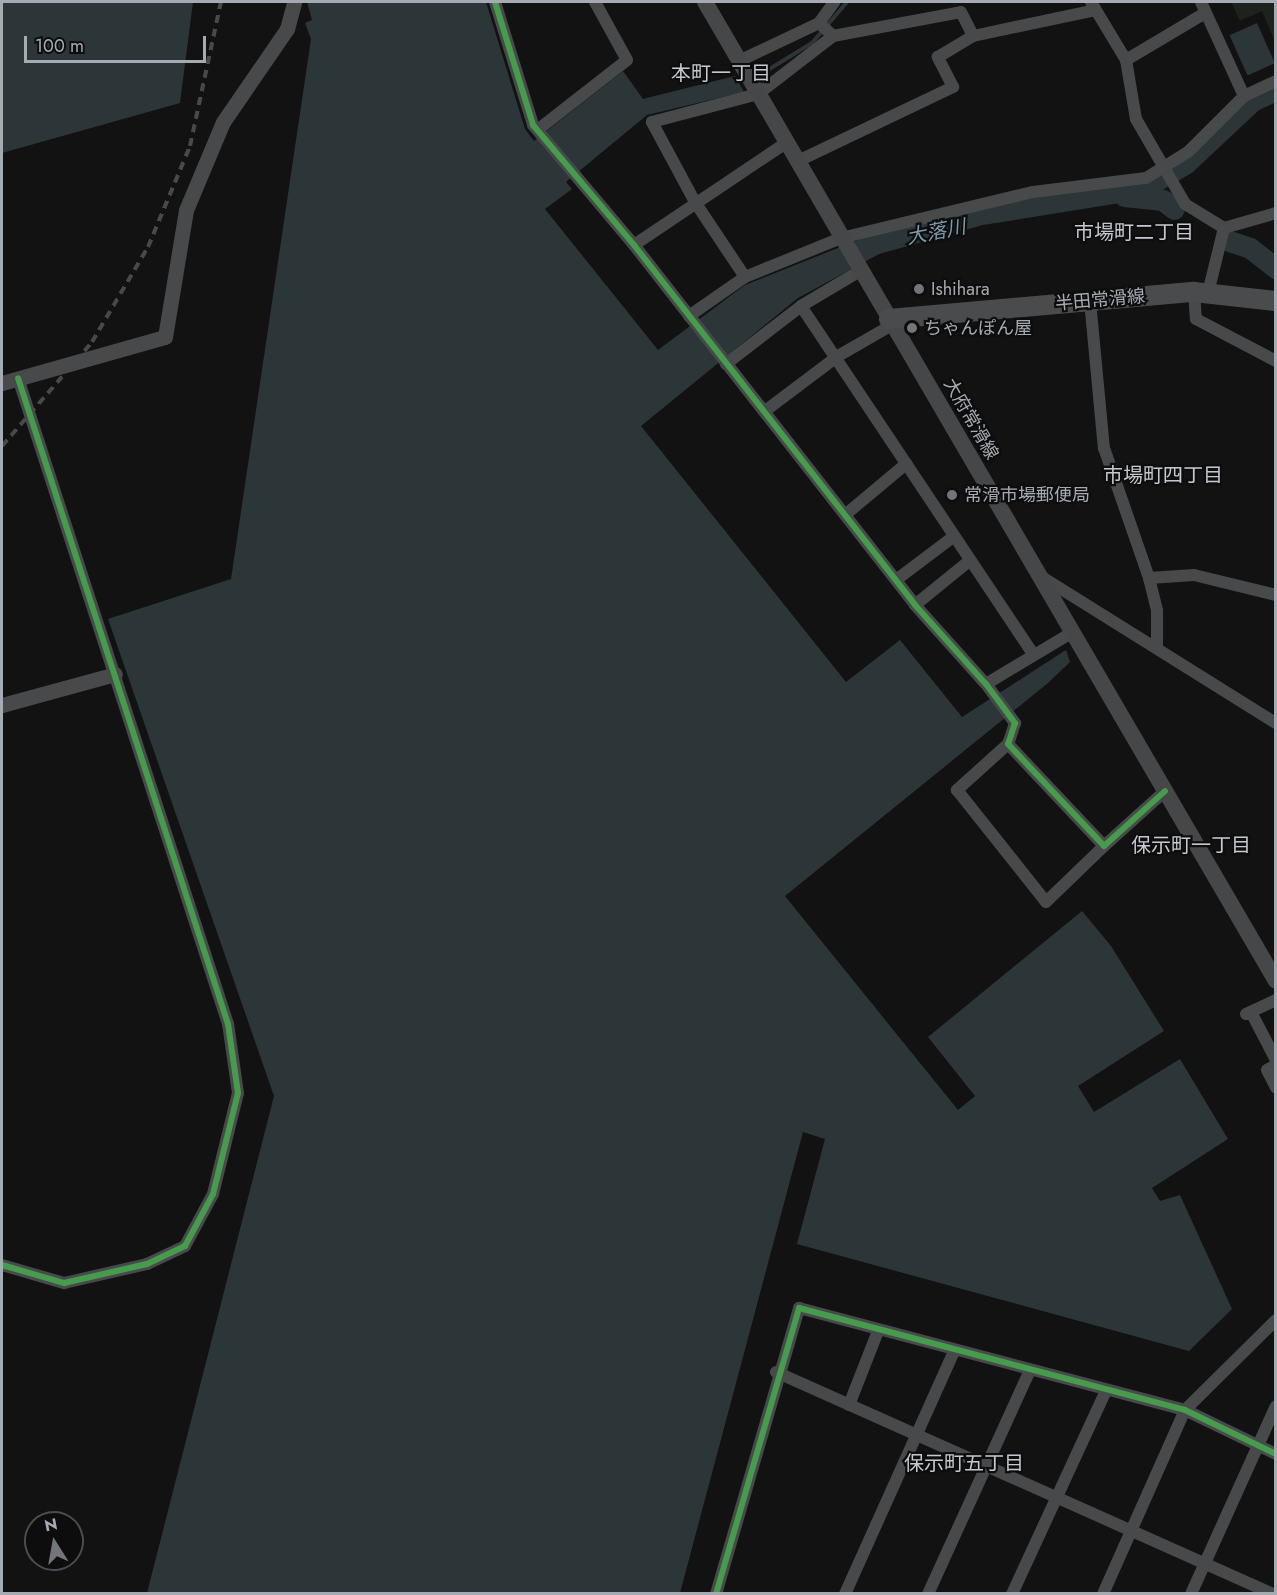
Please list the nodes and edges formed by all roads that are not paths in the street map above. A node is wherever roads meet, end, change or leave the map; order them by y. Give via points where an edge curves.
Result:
1 (294, 2) edge
2 (495, 2) edge
3 (595, 2) edge
4 (705, 2) edge
5 (834, 2) edge
6 (1093, 6) edge
7 (1203, 7) edge
8 (820, 24) junction
9 (832, 35) junction
10 (973, 36) junction
11 (1126, 60) junction
12 (749, 79) junction
13 (1275, 81) edge
14 (1244, 96) junction
15 (540, 128) junction
16 (786, 142) junction
17 (798, 161) junction
18 (1166, 175) junction
19 (695, 202) junction
20 (1275, 213) edge
21 (1224, 228) junction
22 (843, 241) junction
23 (634, 245) junction
24 (858, 268) junction
25 (745, 277) junction
26 (1201, 292) junction
27 (1090, 301) junction
28 (1275, 301) edge
29 (801, 306) junction
30 (689, 316) junction
31 (891, 322) junction
32 (838, 356) junction
33 (1275, 361) edge
34 (726, 364) junction
35 (18, 378) junction
36 (2, 383) edge
37 (765, 411) junction
38 (906, 464) junction
39 (845, 515) junction
40 (952, 537) junction
41 (968, 562) junction
42 (1039, 575) junction
43 (1149, 578) junction
44 (896, 580) junction
45 (1275, 595) edge
46 (915, 605) junction
47 (1073, 632) junction
48 (1157, 647) junction
49 (1032, 653) junction
50 (115, 674) junction
51 (986, 684) junction
52 (2, 705) edge
53 (1275, 723) edge
54 (1008, 744) junction
55 (1165, 791) junction
56 (1104, 846) junction
57 (1275, 981) edge
58 (1275, 1000) edge
59 (1275, 1060) edge
60 (1275, 1065) edge
61 (1275, 1088) edge
62 (2, 1265) edge
63 (1275, 1320) edge
64 (878, 1331) junction
65 (954, 1352) junction
66 (776, 1372) junction
67 (1029, 1372) junction
68 (1106, 1391) junction
69 (849, 1405) junction
70 (1275, 1406) edge
71 (1185, 1410) junction
72 (917, 1435) junction
73 (1259, 1446) junction
74 (1275, 1454) edge
75 (987, 1466) junction
76 (1056, 1497) junction
77 (1133, 1531) junction
78 (1205, 1563) junction
79 (716, 1593) edge
80 (845, 1593) edge
81 (928, 1593) edge
82 (1012, 1593) edge
83 (1104, 1593) edge
84 (1191, 1593) edge
85 (1274, 1593) edge

1 - 35 street via 287,29 212,144 186,210 165,337
2 - 15 street via 533,126
3 - 15 street via 627,60
4 - 12 main road, 大府常滑線
5 - 8 street
6 - 10 street
6 - 11 street
7 - 11 street
7 - 14 street
8 - 9 street
8 - 12 street
9 - 10 street via 961,12
9 - 12 street
10 - 17 street via 938,57 953,87
11 - 18 street via 1136,119
12 - 16 main road, 大府常滑線
12 - 19 street via 652,122
13 - 14 street
14 - 18 street
15 - 23 street
16 - 17 main road, 大府常滑線
16 - 19 street
17 - 22 main road, 大府常滑線
18 - 21 street via 1185,204
18 - 22 street via 1123,184 1033,192
19 - 23 street
19 - 25 street
20 - 21 street
21 - 26 street
22 - 24 main road, 大府常滑線
22 - 25 street
23 - 30 street
24 - 29 street
24 - 31 main road, 大府常滑線
25 - 30 street
26 - 27 main road, 半田常滑線
26 - 28 main road, 半田常滑線
26 - 33 street via 1196,320
27 - 31 main road, 半田常滑線
27 - 43 street via 1104,448
29 - 32 street
29 - 34 street
30 - 34 street
31 - 32 street
31 - 42 main road, 大府常滑線
32 - 37 street
32 - 38 street
34 - 37 street
35 - 36 street
35 - 50 street
37 - 39 street
38 - 39 street
38 - 40 street
39 - 44 street
40 - 41 street
40 - 44 street
41 - 46 street
41 - 49 street
42 - 47 main road, 大府常滑線
42 - 48 street
43 - 45 street via 1194,575
43 - 48 street via 1157,611
44 - 46 street
46 - 51 street
47 - 49 street
47 - 55 main road, 大府常滑線
48 - 53 street
49 - 51 street
50 - 52 street
50 - 62 street via 228,1024 238,1093 229,1145 204,1219 185,1246 147,1264 64,1283
51 - 54 street via 1015,723
54 - 56 street
54 - 56 street via 957,790 1046,902
55 - 56 street
55 - 57 main road, 大府常滑線
58 - 59 street via 1248,1013
60 - 61 street via 1267,1070
63 - 71 street
64 - 65 street
64 - 66 street via 799,1308
64 - 69 street
65 - 67 street
65 - 72 street
66 - 69 street
66 - 79 street
67 - 68 street
67 - 75 street
68 - 71 street
68 - 76 street
69 - 72 street
70 - 73 street
71 - 73 street
71 - 77 street
72 - 75 street
72 - 80 street
73 - 74 street
73 - 78 street
75 - 76 street
75 - 81 street
76 - 77 street
76 - 82 street
77 - 78 street
77 - 83 street
78 - 84 street
78 - 85 street

